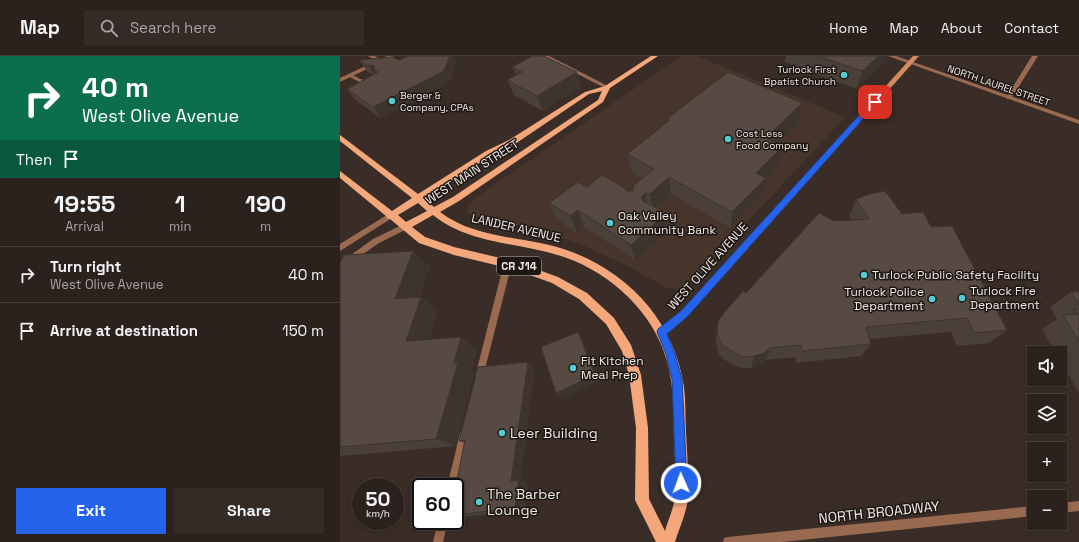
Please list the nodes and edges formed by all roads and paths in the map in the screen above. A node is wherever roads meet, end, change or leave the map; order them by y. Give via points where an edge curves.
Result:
1 (371, 56) edge
2 (391, 56) edge
3 (545, 56) edge
4 (655, 56) edge
5 (891, 56) edge
6 (916, 56) edge
7 (1035, 56) edge
8 (380, 61) junction
9 (910, 63) junction
10 (350, 75) junction
11 (379, 79) edge
12 (340, 80) edge
13 (607, 87) junction
14 (1009, 98) junction
15 (1079, 122) edge
16 (340, 137) edge
17 (340, 174) edge
18 (418, 199) junction
19 (435, 212) junction
20 (648, 214) edge
21 (390, 216) junction
22 (673, 216) dead end
23 (404, 227) junction
24 (340, 248) edge
25 (508, 263) junction
26 (340, 267) edge
27 (662, 332) junction
28 (477, 387) edge
29 (467, 425) edge
30 (454, 478) edge
31 (1079, 506) edge
32 (1067, 507) edge
33 (1027, 512) edge
34 (441, 530) edge
35 (438, 542) edge
36 (663, 542) edge
37 (668, 542) edge
38 (728, 542) edge

1 - 8 street
2 - 8 street
3 - 13 street
4 - 13 main road, WEST MAIN STREET
5 - 9 street, NORTH LAUREL STREET
6 - 9 street, WEST OLIVE AVENUE
7 - 14 street
8 - 10 street
9 - 14 street, NORTH LAUREL STREET
9 - 27 street, WEST OLIVE AVENUE via 684,314
10 - 11 street via 365,83
10 - 12 street
13 - 18 main road, WEST MAIN STREET via 587,93
13 - 19 main road, WEST MAIN STREET via 601,101
14 - 15 street, NORTH LAUREL STREET
16 - 18 main road, LANDER AVENUE / CR J14
17 - 21 main road, CR J14
18 - 19 main road, LANDER AVENUE / CR J14
18 - 21 main road, WEST MAIN STREET
19 - 23 main road, WEST MAIN STREET
19 - 27 main road, LANDER AVENUE / CR J14 via 461,229 554,249 594,266 629,290 649,312
20 - 22 street
21 - 23 main road, CR J14
21 - 24 street, WEST MAIN STREET
23 - 25 main road, CR J14 via 422,240 444,249
23 - 26 street, WEST MAIN STREET via 376,241
25 - 28 street
25 - 36 main road, CR J14 via 555,280 583,296 610,321 627,349 635,375 640,407 642,500
27 - 37 main road, CR J14 via 677,379 682,497
29 - 30 street
31 - 32 street
33 - 38 street, NORTH BROADWAY
34 - 35 street

